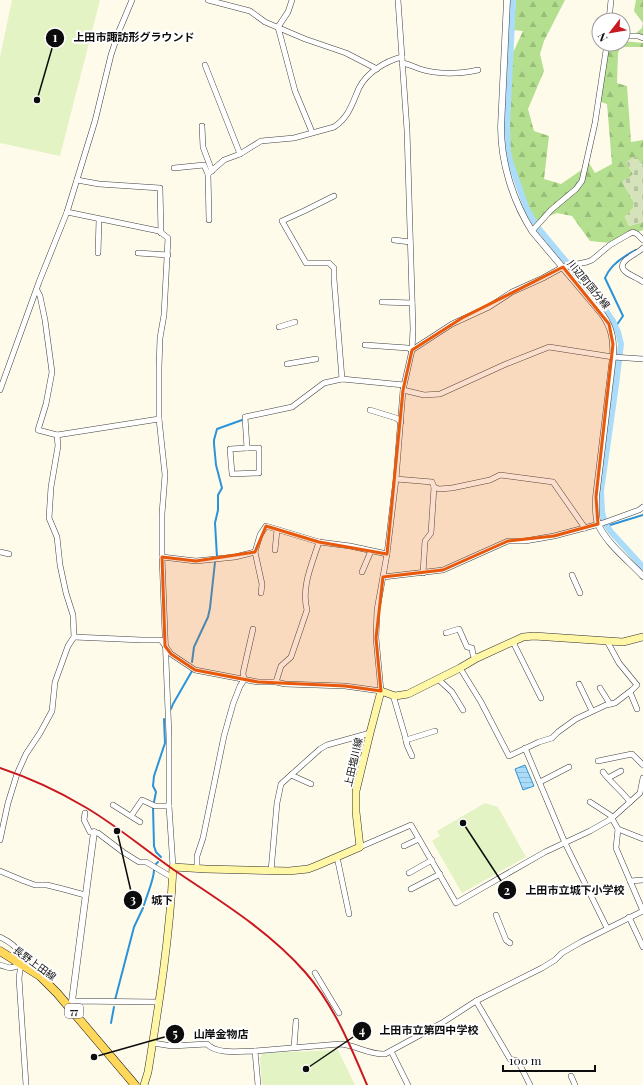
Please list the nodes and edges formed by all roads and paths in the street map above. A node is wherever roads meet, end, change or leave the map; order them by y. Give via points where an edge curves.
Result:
1 (132, 0) edge
2 (208, 0) edge
3 (292, 0) edge
4 (398, 0) edge
5 (506, 0) edge
6 (611, 0) edge
7 (610, 12) edge
8 (278, 27) junction
9 (631, 36) edge
10 (643, 38) edge
11 (606, 52) edge
12 (402, 60) junction
13 (205, 65) dead end
14 (377, 69) junction
15 (478, 70) dead end
16 (202, 126) dead end
17 (312, 132) junction
18 (240, 154) junction
19 (174, 168) dead end
20 (210, 173) junction
21 (77, 180) junction
22 (334, 196) dead end
23 (67, 212) junction
24 (100, 220) junction
25 (209, 220) dead end
26 (532, 231) junction
27 (162, 233) junction
28 (394, 240) dead end
29 (643, 240) edge
30 (410, 242) junction
31 (643, 248) edge
32 (98, 253) dead end
33 (138, 253) dead end
34 (168, 255) junction
35 (568, 266) junction
36 (643, 282) edge
37 (37, 290) junction
38 (382, 302) dead end
39 (412, 303) junction
40 (295, 322) dead end
41 (279, 327) dead end
42 (365, 345) dead end
43 (412, 350) junction
44 (613, 357) junction
45 (643, 358) edge
46 (316, 359) dead end
47 (287, 364) dead end
48 (342, 379) junction
49 (404, 388) junction
50 (0, 390) edge
51 (370, 410) dead end
52 (159, 419) junction
53 (401, 422) junction
54 (57, 435) junction
55 (246, 448) junction
56 (396, 479) junction
57 (434, 488) junction
58 (643, 507) edge
59 (603, 523) junction
60 (585, 528) junction
61 (277, 530) junction
62 (319, 542) junction
63 (275, 550) dead end
64 (371, 551) junction
65 (0, 552) edge
66 (255, 552) junction
67 (9, 554) dead end
68 (386, 554) junction
69 (162, 557) junction
70 (362, 572) dead end
71 (423, 572) junction
72 (572, 575) dead end
73 (643, 576) edge
74 (383, 577) junction
75 (261, 592) dead end
76 (580, 593) dead end
77 (253, 629) dead end
78 (446, 633) dead end
79 (74, 637) junction
80 (643, 637) edge
81 (607, 641) junction
82 (513, 642) junction
83 (165, 646) junction
84 (477, 658) junction
85 (460, 668) junction
86 (438, 679) junction
87 (244, 680) junction
88 (276, 682) junction
89 (579, 684) dead end
90 (600, 688) dead end
91 (381, 692) junction
92 (630, 692) junction
93 (393, 695) junction
94 (541, 698) dead end
95 (610, 704) junction
96 (637, 709) dead end
97 (463, 710) dead end
98 (592, 711) junction
99 (435, 731) dead end
100 (370, 733) junction
101 (406, 740) junction
102 (525, 748) junction
103 (412, 756) dead end
104 (598, 761) dead end
105 (643, 765) edge
106 (569, 767) dead end
107 (621, 771) dead end
108 (603, 772) dead end
109 (291, 775) junction
110 (608, 778) junction
111 (643, 778) edge
112 (540, 782) junction
113 (311, 784) dead end
114 (590, 802) dead end
115 (630, 802) junction
116 (113, 805) dead end
117 (169, 806) junction
118 (85, 813) dead end
119 (131, 816) junction
120 (611, 819) junction
121 (140, 822) dead end
122 (618, 829) junction
123 (94, 832) junction
124 (643, 838) edge
125 (419, 839) junction
126 (0, 840) edge
127 (565, 843) junction
128 (404, 846) dead end
129 (360, 847) junction
130 (337, 857) junction
131 (432, 860) junction
132 (174, 867) junction
133 (197, 869) junction
134 (0, 871) edge
135 (271, 871) junction
136 (409, 873) dead end
137 (440, 874) junction
138 (172, 878) junction
139 (643, 880) edge
140 (630, 881) junction
141 (411, 889) dead end
142 (85, 895) junction
143 (643, 911) edge
144 (349, 914) dead end
145 (496, 915) dead end
146 (629, 917) junction
147 (607, 928) junction
148 (0, 937) edge
149 (510, 943) dead end
150 (643, 947) edge
151 (0, 950) edge
152 (0, 964) edge
153 (21, 965) junction
154 (315, 973) dead end
155 (476, 1001) junction
156 (158, 1002) junction
157 (70, 1003) junction
158 (339, 1013) dead end
159 (296, 1021) dead end
160 (153, 1043) junction
161 (294, 1047) junction
162 (256, 1051) junction
163 (391, 1051) junction
164 (571, 1076) dead end
165 (26, 1085) edge
166 (136, 1085) edge
167 (144, 1085) edge
168 (258, 1085) edge
169 (408, 1085) edge
170 (530, 1085) edge
171 (575, 1085) edge

1 - 21 street via 111,55
2 - 8 street via 250,11 265,22
3 - 8 street
4 - 12 street
5 - 26 street, 川辺町国分線 via 501,140 505,165 519,208
6 - 7 street
8 - 14 street via 346,53
8 - 17 street via 295,92
9 - 10 street
11 - 26 street via 596,123 582,181 550,210
12 - 14 street via 389,61
12 - 15 street via 421,69 450,74
12 - 30 street
13 - 18 street
14 - 17 street via 360,87 354,104 340,124
16 - 20 street via 203,147
17 - 18 street via 294,138 261,141
18 - 20 street via 224,160
19 - 20 street via 204,166
20 - 25 street
21 - 23 street
21 - 27 street via 160,188
22 - 48 street via 282,221 306,263 329,262 334,268
23 - 24 street
23 - 37 street
24 - 27 street
24 - 32 street
26 - 35 street, 川辺町国分線
27 - 34 street via 168,238
28 - 30 street
29 - 35 street via 634,232 610,245 592,260
30 - 39 street
31 - 36 street via 624,261 623,270
33 - 34 street
34 - 52 street via 160,338
35 - 43 street via 457,321
35 - 44 street, 川辺町国分線 via 608,324
37 - 50 street
37 - 54 street via 45,320 52,372 38,430
38 - 39 street
39 - 43 street
40 - 41 street
42 - 43 street
43 - 49 street
44 - 45 street
44 - 49 street via 549,347 440,394 424,395
44 - 59 street, 川辺町国分線 via 596,497 596,511
46 - 47 street
48 - 49 street
48 - 55 street via 324,383 292,407 245,417
49 - 53 street
51 - 53 street
52 - 54 street
52 - 69 street via 165,475
53 - 56 street
54 - 79 street via 58,446 49,518 57,537 64,586 73,615
55 - 55 street via 230,449 232,474 259,473 259,448
56 - 57 street via 432,482
56 - 68 street
57 - 60 street via 452,488 500,476 553,482
57 - 71 street via 431,532 425,541
58 - 59 street
59 - 60 street
59 - 73 street, 川辺町国分線 via 609,541
60 - 71 street via 525,541 508,541 449,568
61 - 62 street
61 - 63 street
61 - 66 street via 266,526 260,535
62 - 64 street
62 - 88 street via 305,590 307,610 291,657 281,666
64 - 68 street
64 - 70 street
65 - 67 street
66 - 69 street via 196,561
66 - 75 street via 262,584
68 - 74 street
69 - 83 street
71 - 74 street
72 - 76 street
74 - 91 street via 377,610 376,638
77 - 87 street via 243,673
78 - 84 street via 459,629 467,647 472,648 473,655
79 - 83 street via 161,640
79 - 126 street via 56,678 52,712 17,774
80 - 81 main road via 623,642
81 - 82 main road via 534,636 523,637
81 - 92 street via 619,663 637,686
82 - 84 main road
82 - 94 street
83 - 87 street via 171,654 195,670
83 - 117 street
84 - 85 main road
85 - 86 main road
85 - 102 street via 509,756
86 - 93 main road via 408,694
86 - 97 street via 452,692
87 - 88 street
87 - 133 street via 233,704 224,736 197,856
88 - 91 street via 345,686
89 - 98 street
90 - 95 street
91 - 93 main road
91 - 100 main road, 上田塩川線
92 - 95 street
92 - 96 street
93 - 101 street
95 - 98 street
98 - 102 street via 566,725 552,738
99 - 101 street
100 - 109 street via 327,745
100 - 129 main road, 上田塩川線 via 356,791
101 - 103 street
102 - 112 street
104 - 105 street via 632,754
106 - 112 street
107 - 110 street
108 - 110 street
109 - 113 street
109 - 135 street via 281,784
110 - 115 street
111 - 115 street via 640,794
112 - 127 street
114 - 120 street via 610,815
115 - 120 street
116 - 119 street
117 - 119 street via 155,806 142,800
117 - 132 street
118 - 123 street via 84,820 90,832
119 - 121 street
120 - 122 street
120 - 127 street
122 - 124 street
122 - 140 street via 616,848
123 - 138 street via 139,862 146,862
123 - 142 street
125 - 128 street
125 - 129 street via 412,825
125 - 131 street
127 - 137 street via 456,903
127 - 147 street
129 - 130 main road
130 - 135 main road via 308,869
130 - 144 street
131 - 136 street
131 - 137 street
132 - 133 main road
132 - 138 main road
133 - 135 main road
134 - 142 street via 24,881
137 - 141 street
138 - 156 main road via 171,913
139 - 140 street
140 - 143 street
142 - 157 street
143 - 146 street
145 - 149 street via 506,940
146 - 147 street
146 - 150 street
147 - 155 street via 525,977
148 - 153 street via 17,948 21,954
151 - 153 main road, 長野上田線 / 77
152 - 153 street via 10,968
153 - 157 main road, 長野上田線 / 77 via 40,976
153 - 165 street via 19,978
154 - 158 street
155 - 163 street
155 - 170 street via 510,1059 518,1062
156 - 157 street
156 - 160 main road
157 - 166 main road, 長野上田線 / 77
159 - 161 street
160 - 162 street via 172,1046 207,1044 215,1050
160 - 167 main road
161 - 162 street
161 - 163 street via 340,1044 380,1054
162 - 168 street
163 - 169 street
164 - 171 street

